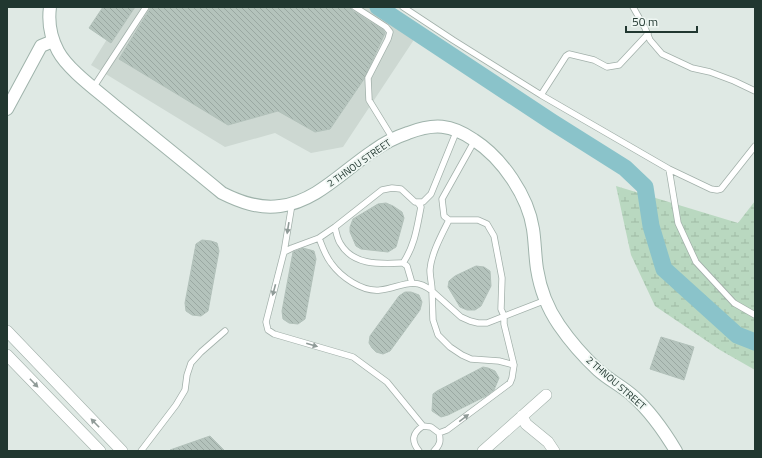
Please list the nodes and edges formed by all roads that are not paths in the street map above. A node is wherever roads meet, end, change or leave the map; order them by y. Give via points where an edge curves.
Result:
1 (50, 7) edge
2 (146, 7) edge
3 (355, 7) edge
4 (403, 7) edge
5 (633, 7) edge
6 (648, 34) junction
7 (53, 41) junction
8 (93, 88) junction
9 (755, 91) edge
10 (541, 95) junction
11 (7, 109) edge
12 (457, 129) junction
13 (393, 139) junction
14 (475, 140) junction
15 (755, 146) edge
16 (669, 169) junction
17 (431, 194) junction
18 (442, 199) junction
19 (418, 203) junction
20 (292, 204) junction
21 (449, 220) junction
22 (335, 228) junction
23 (319, 238) junction
24 (284, 252) junction
25 (403, 263) junction
26 (412, 283) junction
27 (432, 291) junction
28 (546, 300) junction
29 (755, 315) edge
30 (504, 316) junction
31 (7, 331) edge
32 (225, 331) dead end
33 (7, 355) edge
34 (514, 365) junction
35 (546, 395) dead end
36 (522, 416) junction
37 (423, 426) junction
38 (439, 433) junction
39 (100, 451) edge
40 (122, 451) edge
41 (141, 451) edge
42 (419, 451) edge
43 (434, 451) edge
44 (483, 451) edge
45 (554, 451) edge
46 (676, 451) edge

1 - 7 main road, 2 THNOU STREET
2 - 8 lane
3 - 13 lane via 390,32 368,78 368,93 369,100
4 - 10 lane
5 - 6 lane
6 - 9 lane via 662,54
6 - 10 lane via 619,65 612,67 569,54
7 - 8 main road, 2 THNOU STREET via 58,53
7 - 11 main road via 40,46
8 - 20 main road, 2 THNOU STREET via 222,193 237,201 263,207
10 - 16 lane
12 - 13 main road, 2 THNOU STREET via 422,127
12 - 14 main road, 2 THNOU STREET
12 - 17 lane
13 - 20 main road, 2 THNOU STREET via 319,191
14 - 18 lane
14 - 28 main road, 2 THNOU STREET via 494,157 524,199 533,228 538,271
15 - 16 lane via 721,189 716,190
16 - 29 lane via 678,223 696,262 734,303
17 - 18 lane
17 - 19 lane via 423,202
18 - 21 lane via 444,216
19 - 22 lane via 401,189 382,190
19 - 25 lane via 421,206 416,234
20 -> 24 lane
21 - 27 lane via 431,261
21 - 30 lane via 478,220 487,224 494,236 502,278 500,303
22 - 23 lane
22 - 25 lane via 340,243 349,254 362,261 377,264
23 - 24 lane
23 - 26 lane via 331,264 357,285 368,290 380,290
24 -> 37 lane via 266,322 268,330 274,334 354,357 387,382
25 - 26 lane via 407,266
26 - 27 lane via 421,284
27 - 30 lane via 452,310 470,321 487,323
27 - 34 lane via 433,320 438,335 450,347 471,360 499,361
28 - 30 lane
28 - 46 main road, 2 THNOU STREET via 558,324 577,347 599,371 633,396 651,414
30 - 34 lane
40 -> 31 street
32 - 41 lane via 191,363 185,390
33 -> 39 street
38 -> 34 lane via 447,430 510,383
35 - 36 street
36 - 44 street
36 - 45 street via 526,424 548,442
37 - 38 lane via 431,427
37 - 42 lane via 417,430 414,437 414,444
38 - 43 lane via 441,440 439,447

